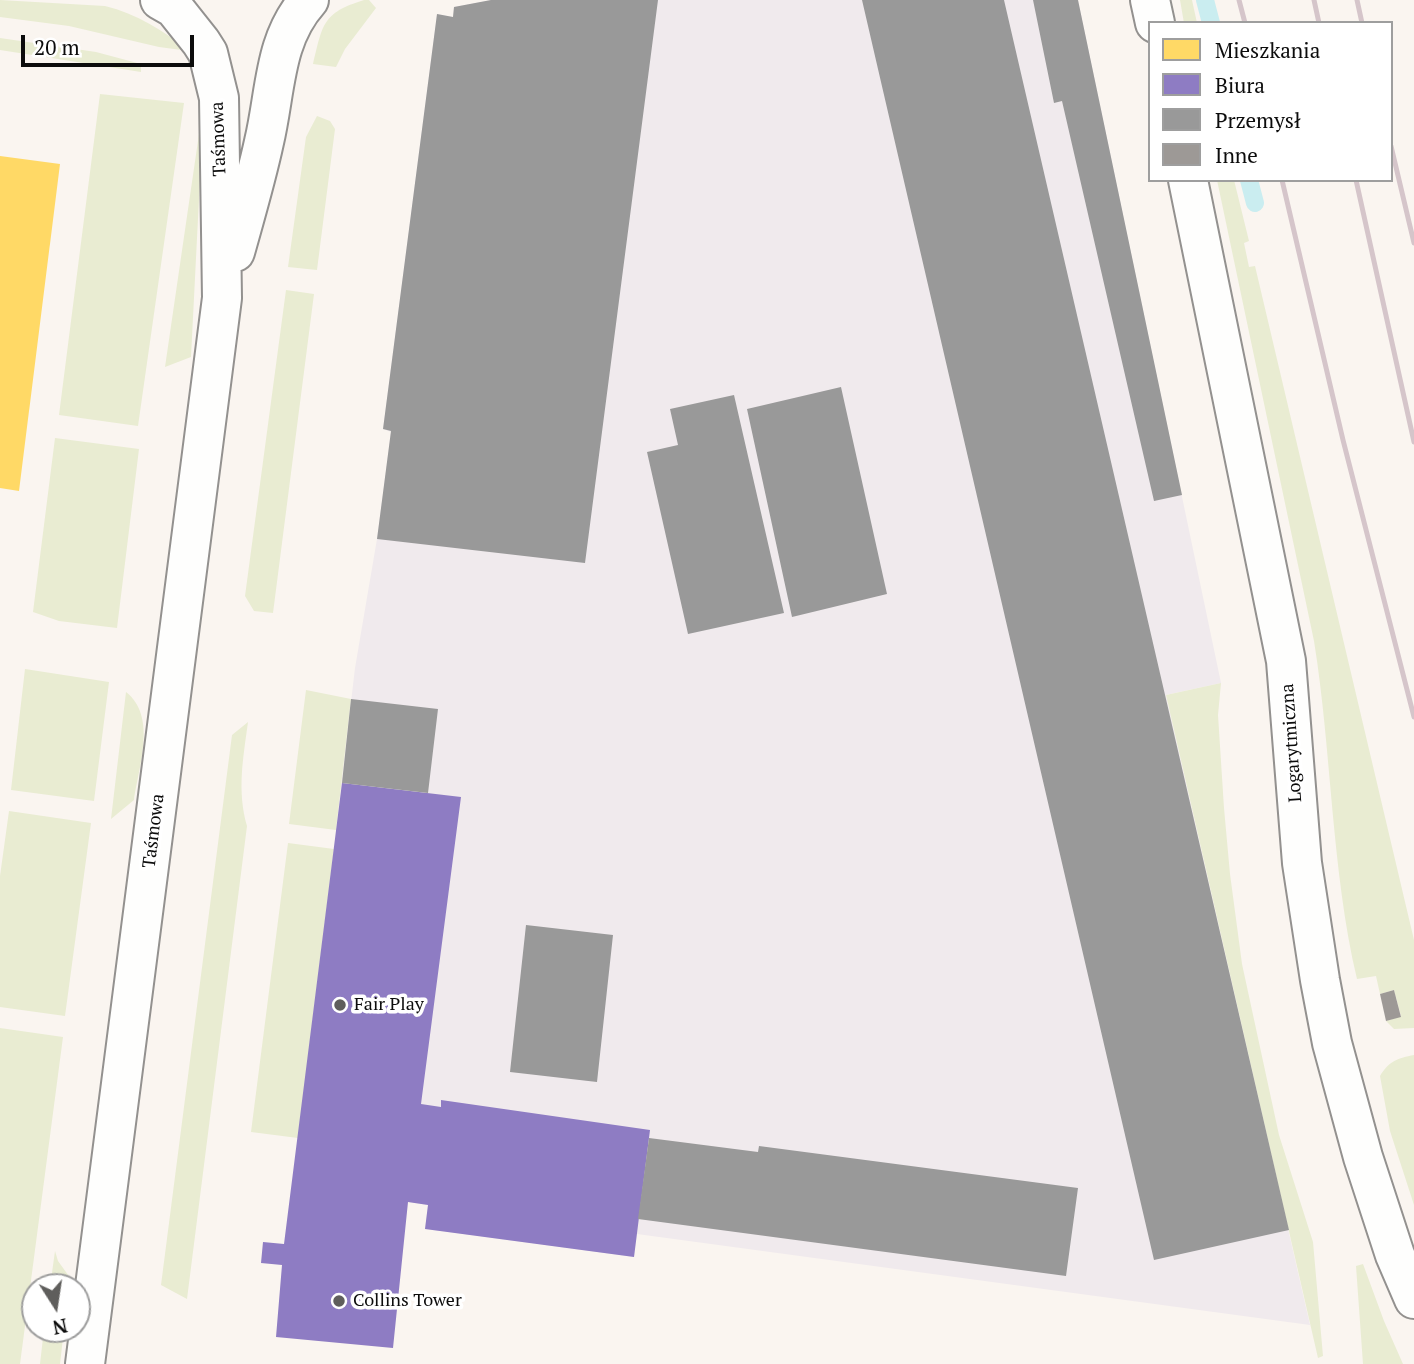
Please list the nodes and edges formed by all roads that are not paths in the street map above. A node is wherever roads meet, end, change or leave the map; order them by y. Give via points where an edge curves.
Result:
1 (160, 0) edge
2 (309, 0) edge
3 (1150, 0) edge
4 (1155, 21) edge
5 (1188, 182) edge
6 (222, 298) junction
7 (1414, 1300) edge
8 (85, 1364) edge

1 - 6 street, Taśmowa via 174,8 208,53 219,98
2 - 6 street, Taśmowa via 286,35 278,60 265,141
3 - 4 street
5 - 7 street, Logarytmiczna via 1286,661 1302,863 1336,1060 1363,1157
6 - 8 street, Taśmowa

